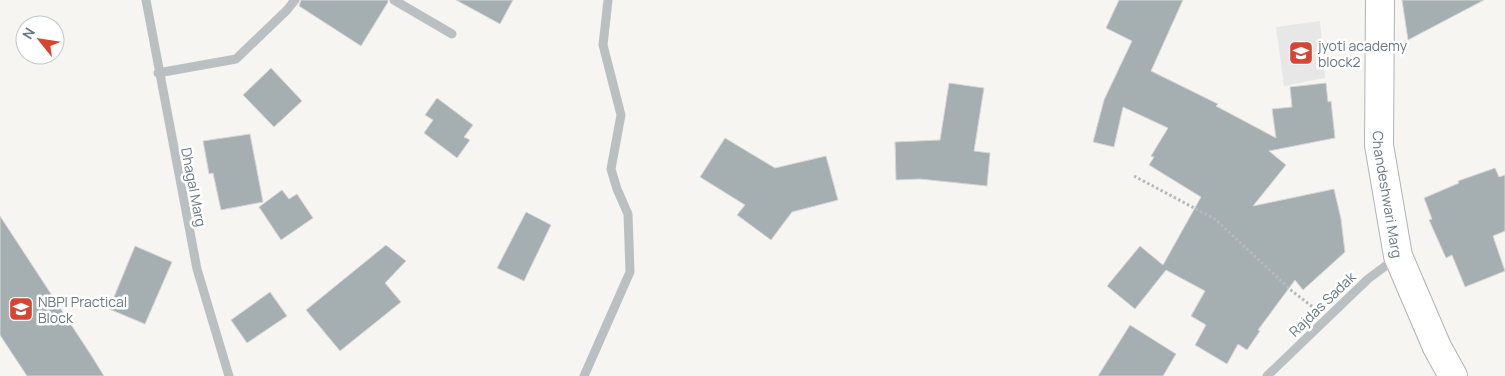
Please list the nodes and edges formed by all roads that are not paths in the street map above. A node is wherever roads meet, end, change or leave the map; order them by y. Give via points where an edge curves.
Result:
1 (146, 0) edge
2 (295, 0) edge
3 (394, 0) edge
4 (608, 0) edge
5 (1380, 0) edge
6 (452, 34) dead end
7 (158, 73) junction
8 (1398, 256) junction
9 (230, 376) edge
10 (584, 376) edge
11 (1267, 376) edge
12 (1453, 376) edge

1 - 7 street, Dhagal Marg
2 - 7 street via 236,59
3 - 6 street
4 - 10 street via 603,45 621,115 611,169 628,214 630,272
5 - 8 main road, Chandeshwari Marg via 1379,145
7 - 9 street, Dhagal Marg via 197,269
8 - 11 street, Rajdas Sadak via 1368,279
8 - 12 main road, Chandeshwari Marg

